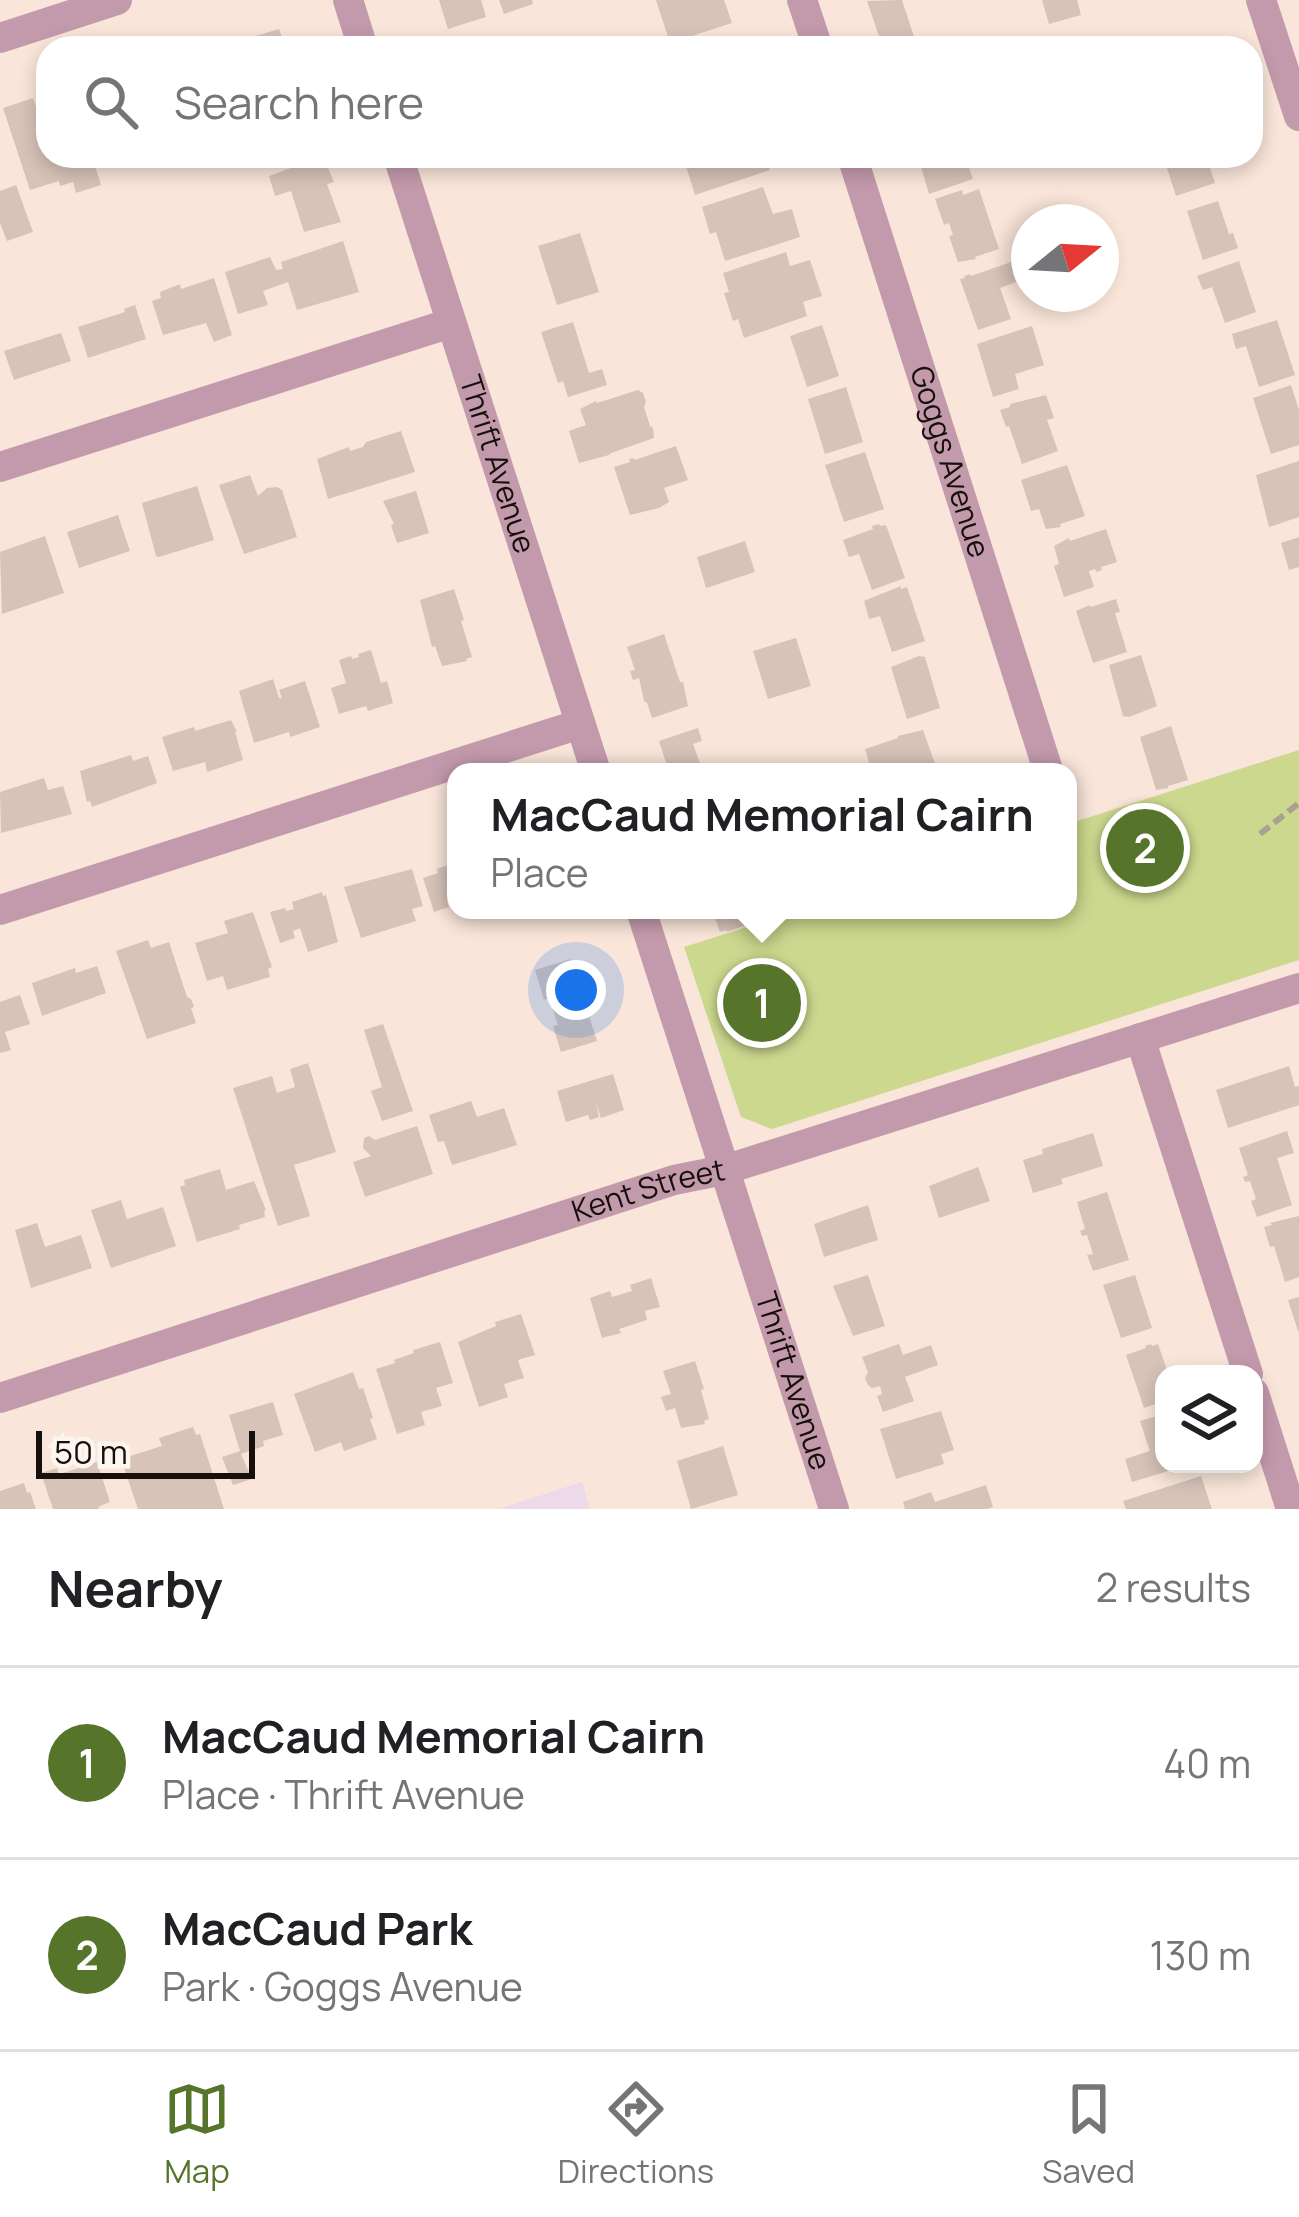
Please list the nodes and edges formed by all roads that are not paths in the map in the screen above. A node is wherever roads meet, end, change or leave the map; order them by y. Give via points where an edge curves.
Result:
1 (117, 0) edge
2 (347, 0) edge
3 (802, 0) edge
4 (1261, 0) edge
5 (359, 36) edge
6 (814, 36) edge
7 (0, 38) edge
8 (1292, 73) edge
9 (1299, 116) edge
10 (402, 168) edge
11 (856, 168) edge
12 (452, 322) junction
13 (0, 467) edge
14 (580, 724) junction
15 (458, 763) edge
16 (593, 763) edge
17 (1046, 763) edge
18 (447, 767) edge
19 (0, 910) edge
20 (644, 919) edge
21 (1299, 988) edge
22 (1140, 1038) junction
23 (724, 1170) junction
24 (1245, 1365) edge
25 (0, 1398) edge
26 (1263, 1421) edge
27 (834, 1509) edge
28 (1291, 1509) edge

1 - 7 street
2 - 5 street
3 - 6 street
4 - 8 street
8 - 9 street
10 - 12 street, Thrift Avenue
11 - 17 street, Goggs Avenue
12 - 13 street
12 - 14 street, Thrift Avenue
14 - 15 street
14 - 16 street, Thrift Avenue
18 - 19 street
20 - 23 street, Thrift Avenue
21 - 22 street, Kent Street
22 - 23 street, Kent Street
22 - 24 street
23 - 25 street, Kent Street
23 - 27 street, Thrift Avenue
26 - 28 street

